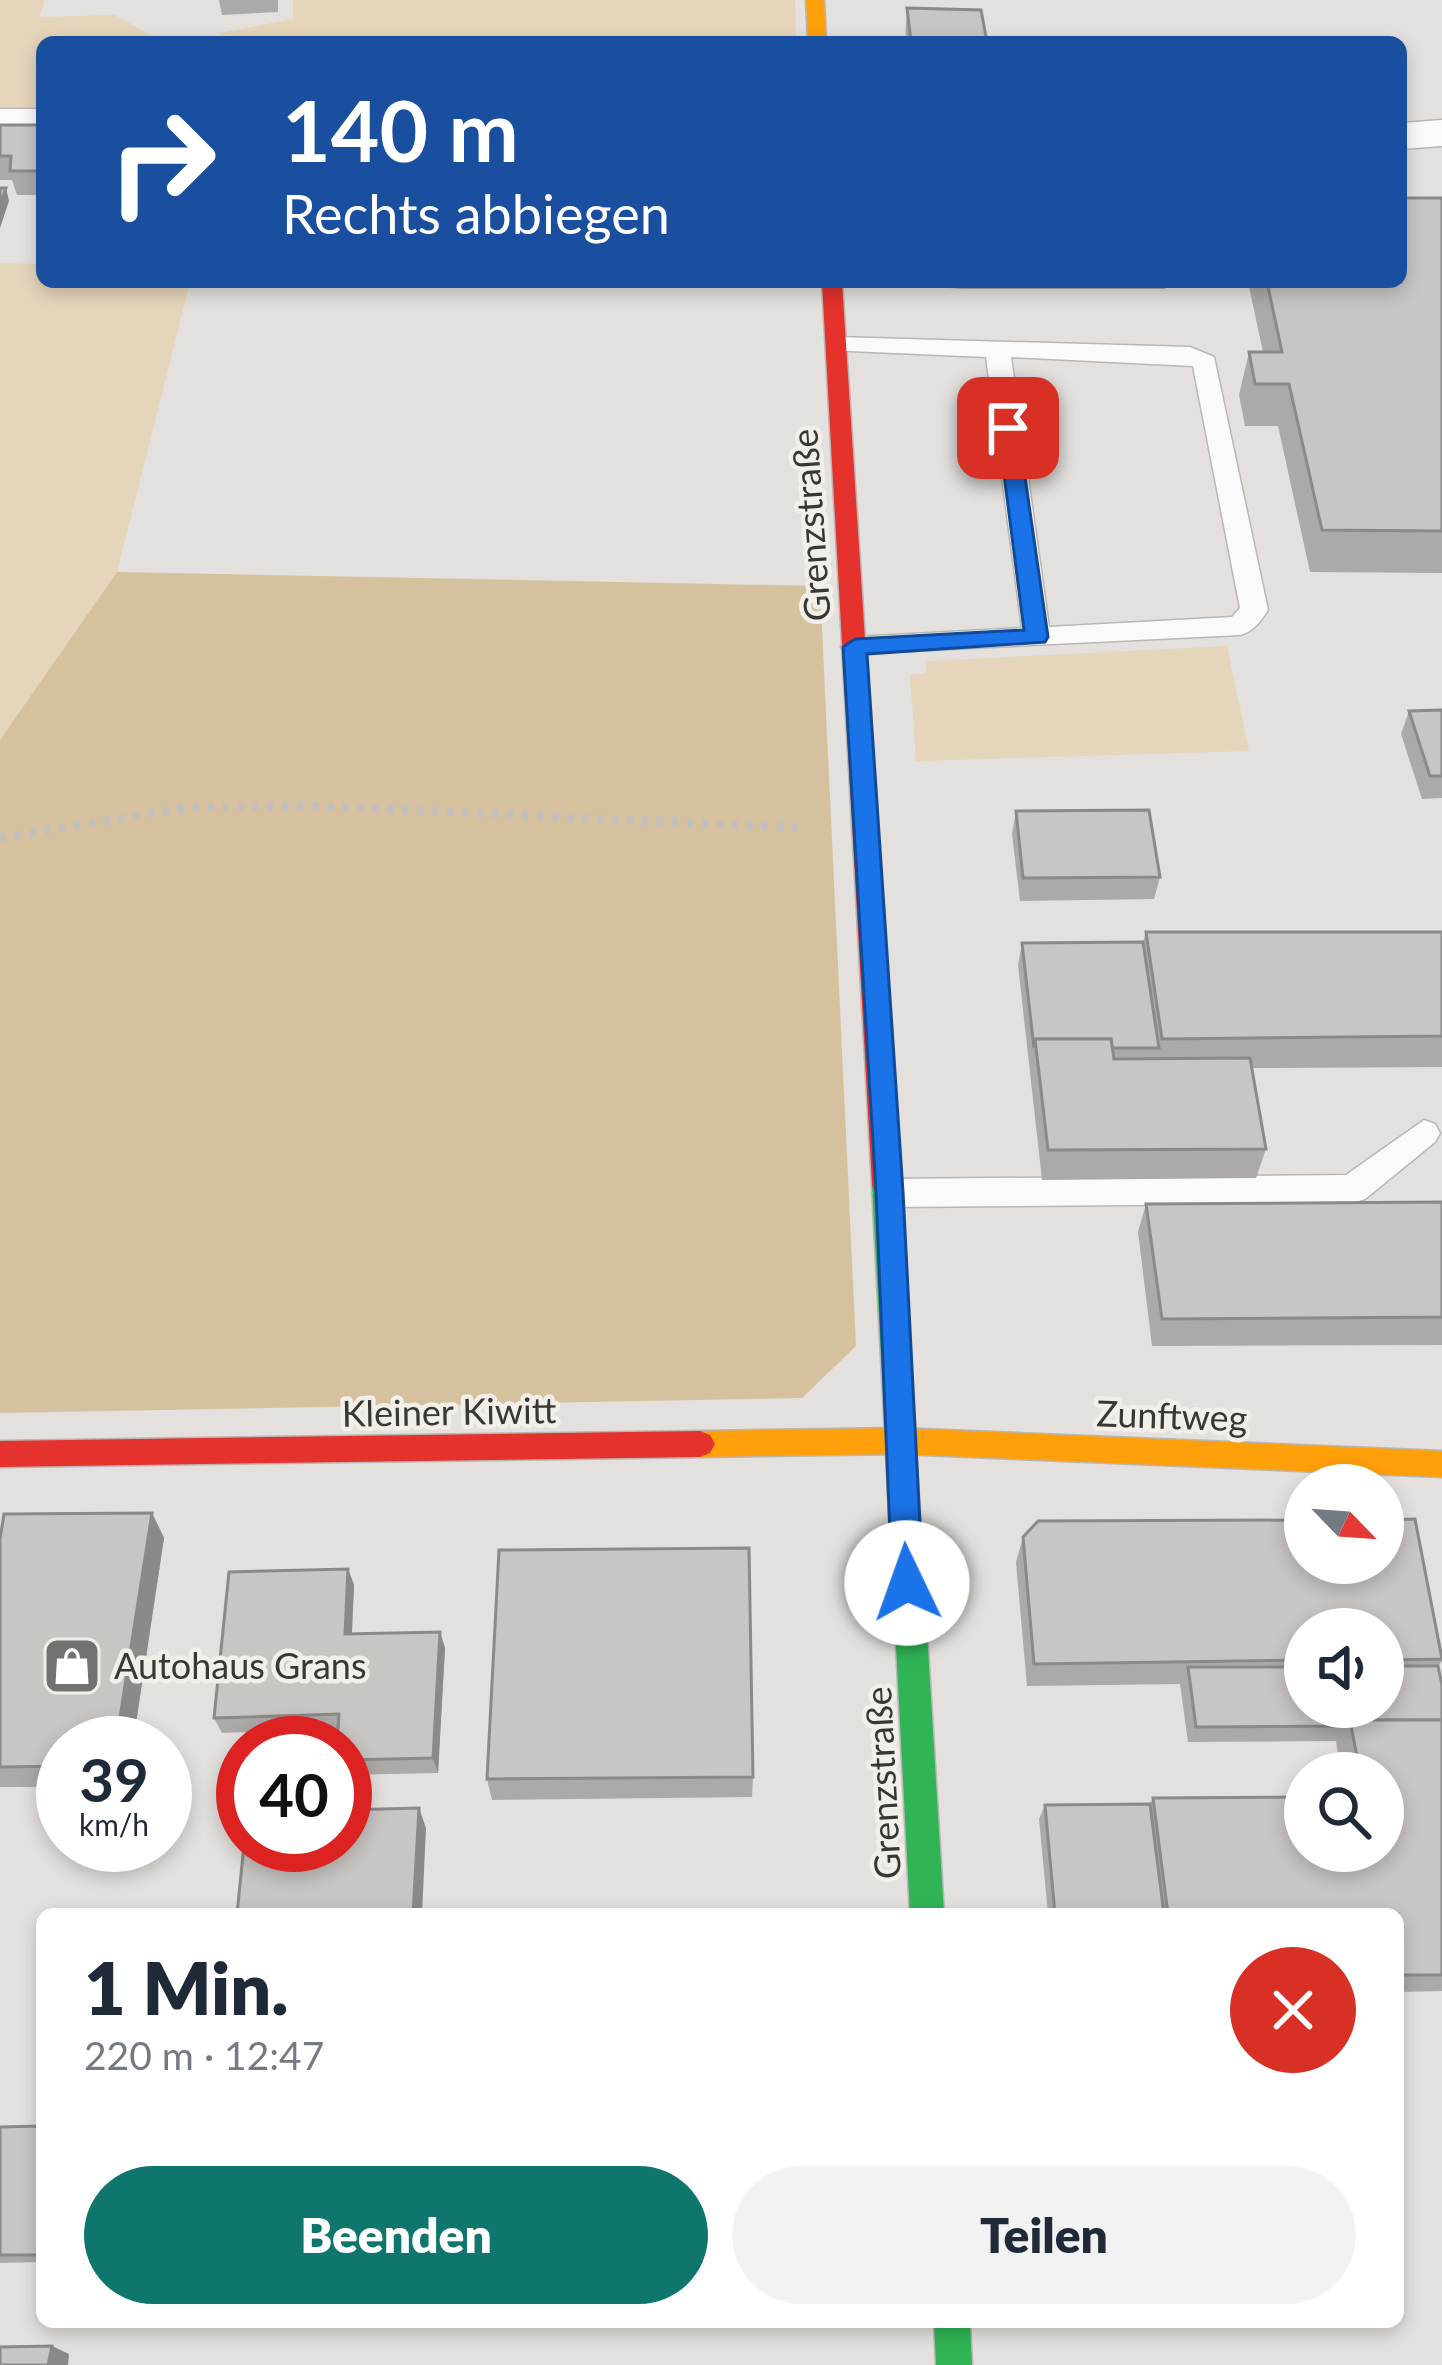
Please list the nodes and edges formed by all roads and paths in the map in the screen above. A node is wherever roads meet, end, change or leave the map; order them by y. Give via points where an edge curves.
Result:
1 (815, 0) edge
2 (817, 36) edge
3 (0, 122) edge
4 (36, 122) edge
5 (1442, 133) edge
6 (1407, 136) edge
7 (832, 288) edge
8 (836, 345) junction
9 (998, 348) junction
10 (1037, 637) junction
11 (855, 647) junction
12 (866, 830) junction
13 (0, 838) edge
14 (1424, 1133) dead end
15 (890, 1192) junction
16 (899, 1441) junction
17 (0, 1454) edge
18 (1442, 1464) edge
19 (927, 1908) edge
20 (952, 2328) edge
21 (954, 2365) edge

1 - 2 street
3 - 4 street
5 - 6 street
7 - 8 street, Grenzstraße
8 - 9 lane
8 - 11 street, Grenzstraße
9 - 10 lane
9 - 10 lane via 1190,355 1204,362 1254,610 1240,626
10 - 11 lane
11 - 12 street, Grenzstraße
12 - 13 path via 212,806
12 - 15 street, Grenzstraße
14 - 15 lane via 1353,1189
15 - 16 street, Grenzstraße
16 - 17 street, Kleiner Kiwitt
16 - 18 street, Zunftweg
16 - 19 street, Grenzstraße
20 - 21 street

